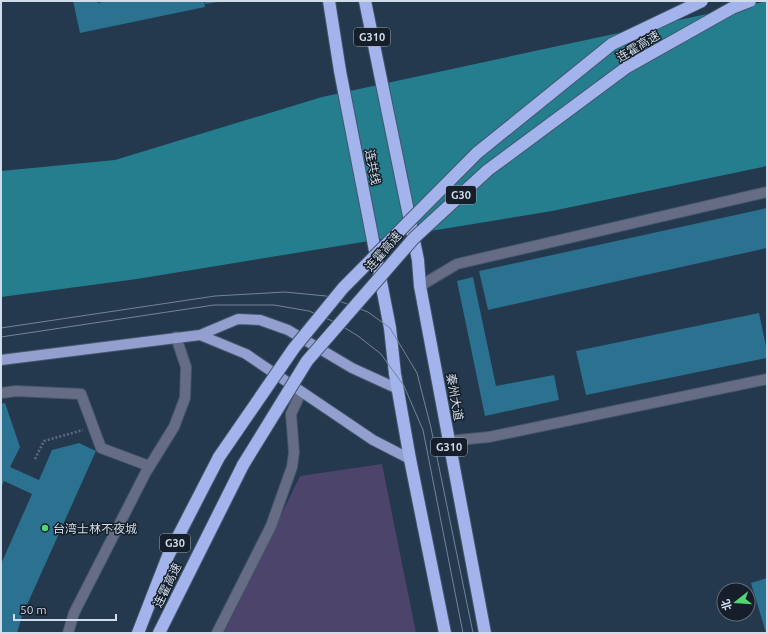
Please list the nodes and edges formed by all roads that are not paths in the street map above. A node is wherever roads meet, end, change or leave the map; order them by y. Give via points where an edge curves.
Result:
1 (329, 1) edge
2 (365, 1) edge
3 (702, 1) edge
4 (750, 1) edge
5 (767, 192) edge
6 (418, 260) joint
7 (420, 286) junction
8 (200, 335) junction
9 (176, 337) junction
10 (1, 360) edge
11 (767, 379) edge
12 (398, 389) junction
13 (301, 392) junction
14 (1, 393) edge
15 (448, 441) junction
16 (410, 459) junction
17 (149, 466) junction
18 (68, 633) edge
19 (138, 633) edge
20 (159, 633) edge
21 (217, 633) edge
22 (445, 633) edge
23 (485, 633) edge

1 - 12 highway, 连共线 / G310 via 340,71 390,328
2 - 6 highway, 连共线 / G310, bridge
3 - 19 highway, 连霍高速 / G30, bridge via 612,44 476,153 343,288 294,348 219,457 168,556
4 - 20 highway, 连霍高速 / G30, bridge via 732,8 628,67 488,170 414,238 307,361 243,465
5 - 7 street via 457,264
6 - 7 highway, 秦州大道 / G310
7 - 15 highway, 秦州大道 / G310
8 - 9 main road
8 - 12 main road via 238,319 260,320 288,330 352,368
8 - 13 main road via 246,354
9 - 10 main road
9 - 17 street via 186,367 185,398 174,427
11 - 15 street via 489,437
12 - 16 highway, G310
13 - 16 main road via 373,440
13 - 21 street via 291,414 294,452 292,467 271,526
14 - 17 street via 16,391 81,394 101,448
15 - 23 highway, 秦州大道 / G310
16 - 22 highway, G310
17 - 18 street via 74,613

